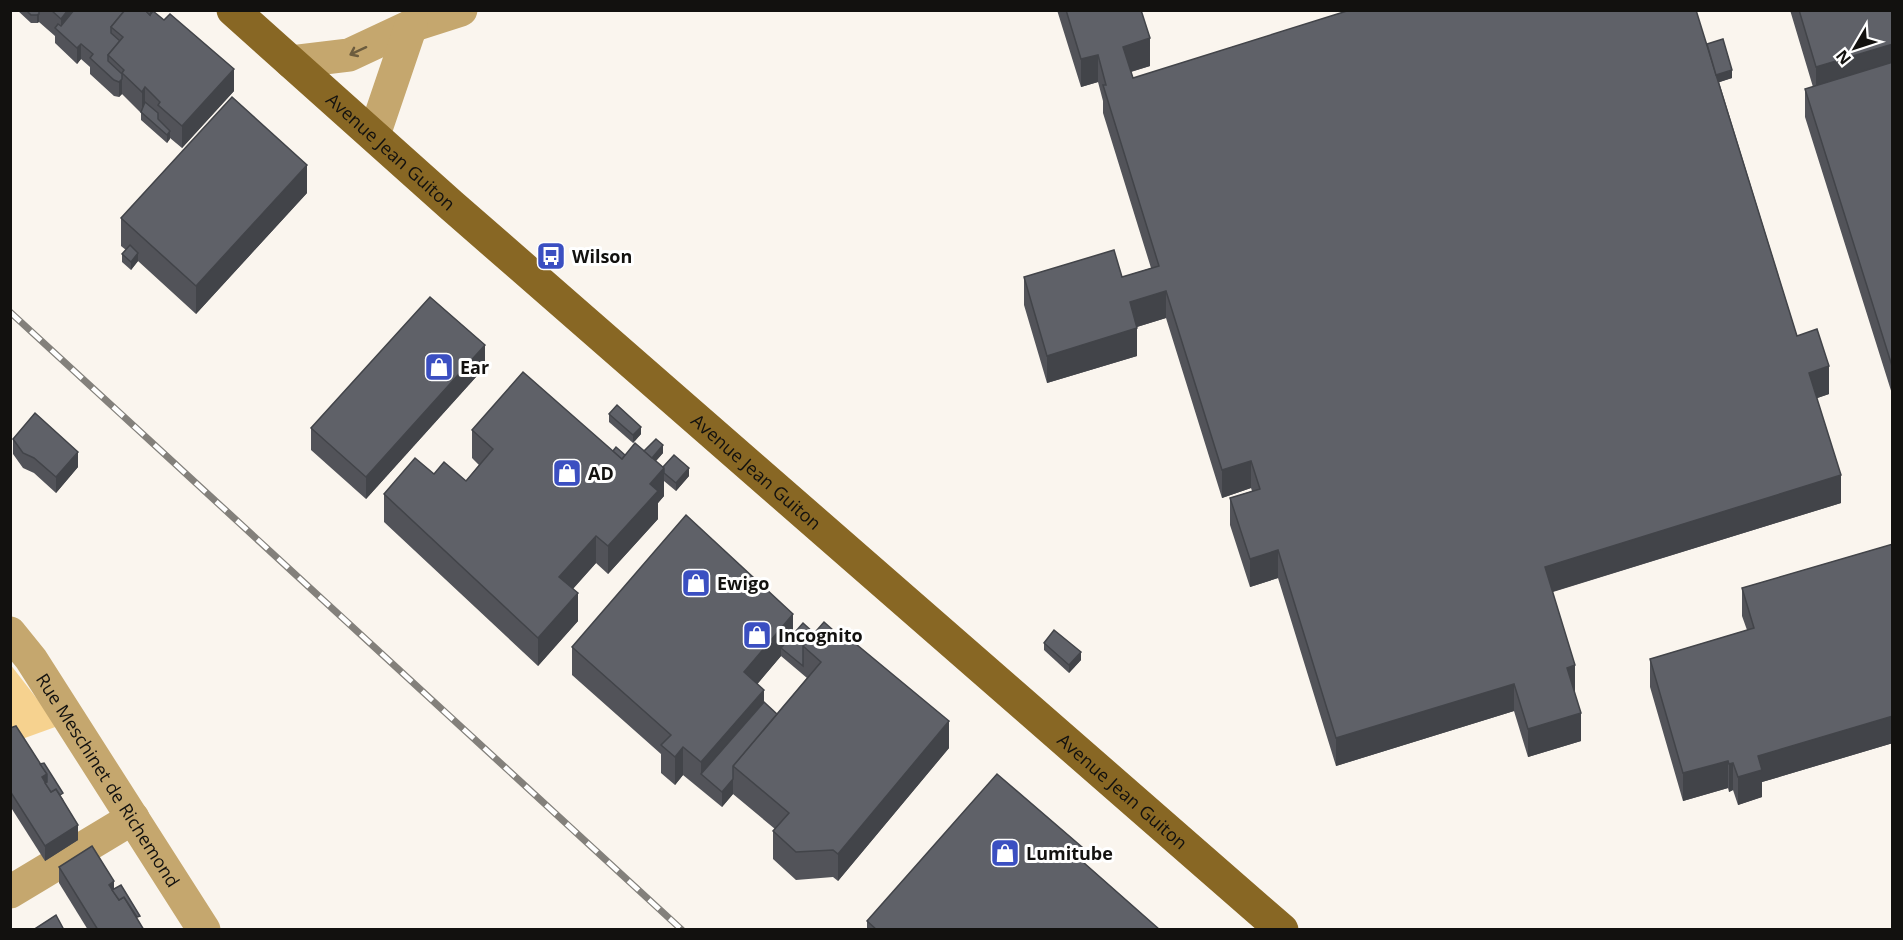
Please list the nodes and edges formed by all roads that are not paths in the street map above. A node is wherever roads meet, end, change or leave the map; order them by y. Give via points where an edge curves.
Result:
1 (233, 10) edge
2 (461, 10) edge
3 (411, 26) junction
4 (291, 62) junction
5 (374, 135) junction
6 (10, 633) edge
7 (133, 818) junction
8 (10, 892) edge
9 (204, 930) edge
10 (1282, 930) edge

1 - 4 main road, Avenue Jean Guiton
2 - 3 street
3 -> 4 street via 349,55
3 - 5 street
4 - 5 main road, Avenue Jean Guiton
5 - 10 main road, Avenue Jean Guiton
6 - 7 street, Rue Meschinet de Richemond via 31,659
7 - 8 street
7 - 9 street, Rue Meschinet de Richemond

